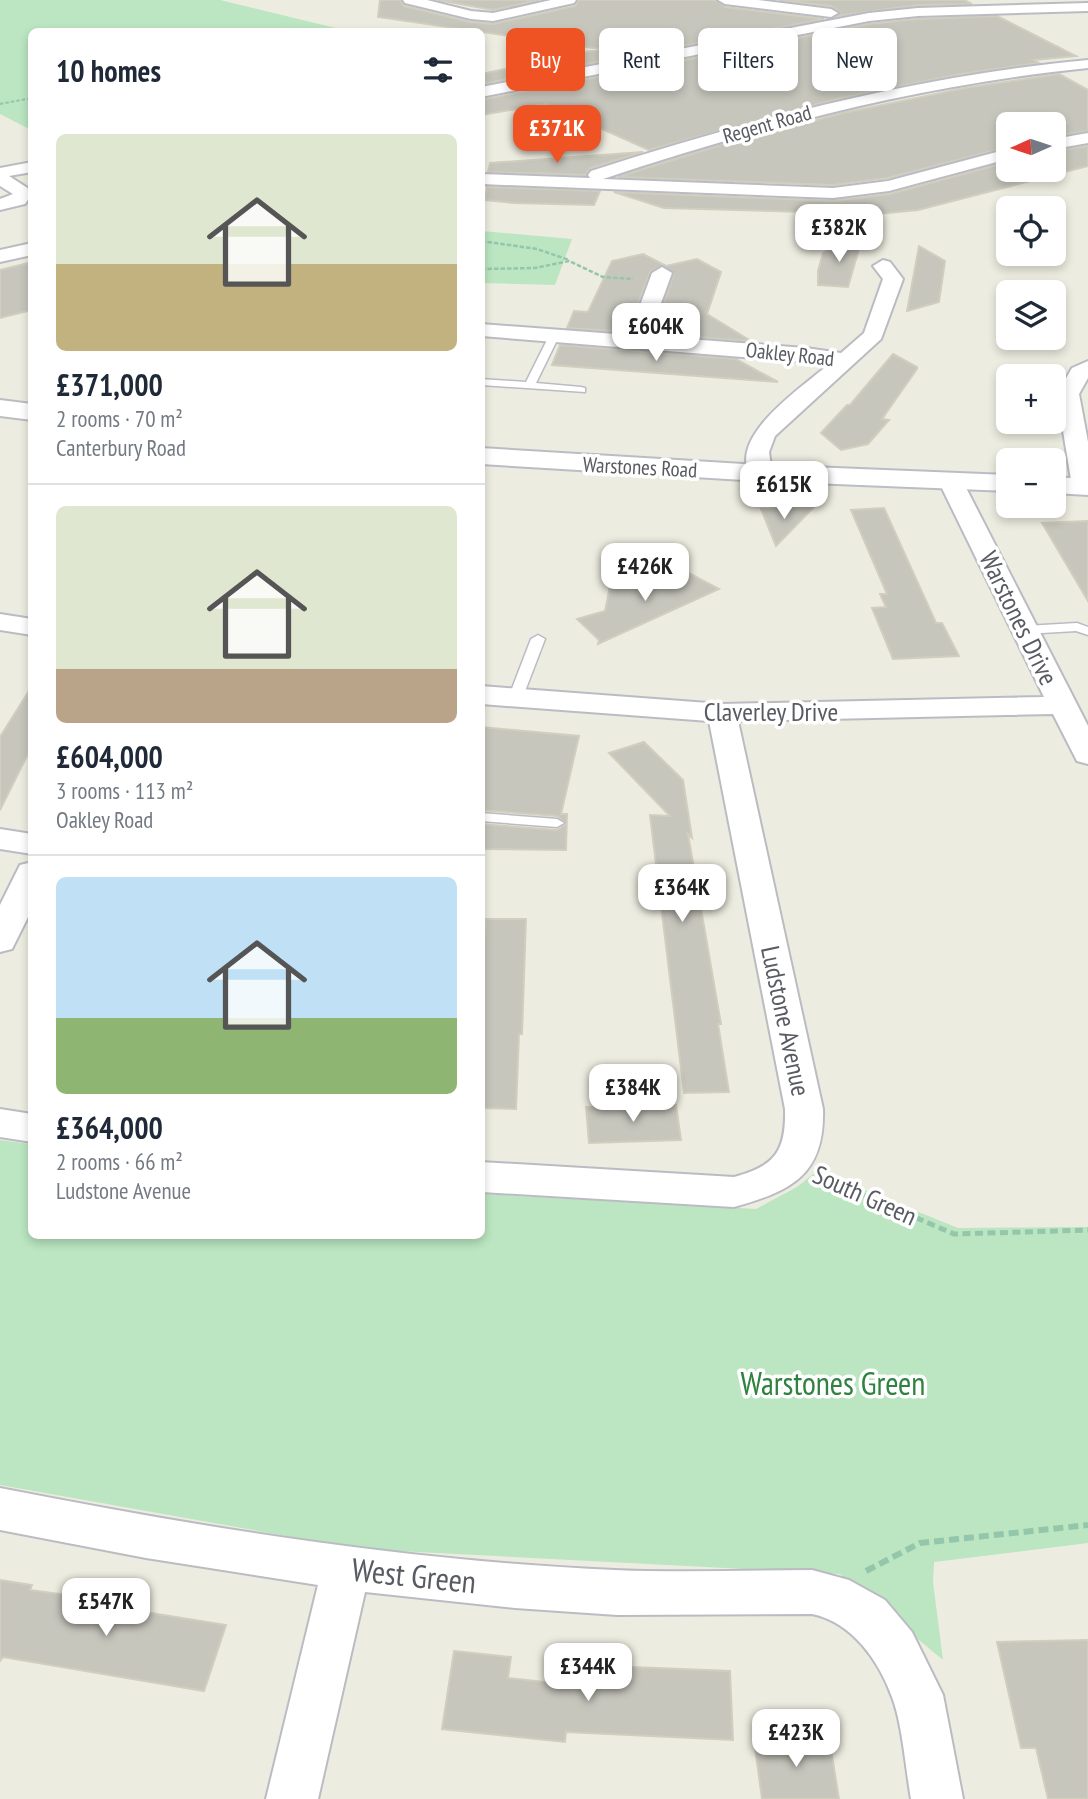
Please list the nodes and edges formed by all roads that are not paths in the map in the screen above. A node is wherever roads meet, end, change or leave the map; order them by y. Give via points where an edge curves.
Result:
1 (410, 0) edge
2 (569, 0) edge
3 (725, 0) edge
4 (1088, 7) edge
5 (869, 17) junction
6 (1088, 64) edge
7 (485, 91) edge
8 (1088, 138) edge
9 (1066, 142) edge
10 (996, 157) edge
11 (28, 168) edge
12 (0, 173) edge
13 (0, 178) edge
14 (485, 179) edge
15 (575, 183) junction
16 (0, 205) edge
17 (28, 250) edge
18 (0, 256) edge
19 (883, 266) dead end
20 (662, 277) road end
21 (485, 330) edge
22 (554, 336) junction
23 (637, 341) junction
24 (846, 360) junction
25 (1088, 367) edge
26 (485, 382) edge
27 (529, 386) junction
28 (581, 390) dead end
29 (0, 408) edge
30 (28, 412) edge
31 (485, 456) edge
32 (760, 473) junction
33 (950, 480) junction
34 (996, 482) edge
35 (1066, 486) edge
36 (1086, 487) edge
37 (0, 622) edge
38 (28, 626) edge
39 (1025, 630) junction
40 (1088, 631) edge
41 (538, 639) dead end
42 (485, 695) edge
43 (515, 699) junction
44 (1062, 705) junction
45 (722, 713) junction
46 (1088, 755) edge
47 (485, 817) edge
48 (557, 823) dead end
49 (0, 839) edge
50 (28, 843) edge
51 (28, 882) edge
52 (0, 941) edge
53 (792, 1163) joint
54 (485, 1177) edge
55 (0, 1509) edge
56 (346, 1569) junction
57 (292, 1799) edge
58 (937, 1799) edge

1 - 2 street via 493,17
3 - 5 street
4 - 5 street
5 - 7 street
6 - 15 street, Regent Road via 950,81 859,99
8 - 9 street
10 - 15 street via 851,192
11 - 12 street
13 - 16 street via 23,193 19,200
14 - 15 street
17 - 18 street
19 - 24 street via 893,279 874,335
20 - 23 street
21 - 22 street, Oakley Road
22 - 23 street, Oakley Road
22 - 27 lane
23 - 24 street, Oakley Road
24 - 32 street via 765,433 758,452
25 - 36 street via 1068,394
26 - 27 lane
27 - 28 lane
29 - 30 street
31 - 32 street, Warstones Road
32 - 33 street, Warstones Road
33 - 34 street, Warstones Road
33 - 39 street, Warstones Drive
35 - 36 street
37 - 38 street
39 - 40 lane via 1077,627
39 - 44 street, Warstones Drive
41 - 43 lane
42 - 43 street, Claverley Drive
43 - 45 street, Claverley Drive
44 - 45 street, Claverley Drive
44 - 46 street, Warstones Drive
45 - 53 street, Ludstone Avenue via 804,1109 804,1141
47 - 48 lane
49 - 50 street
51 - 52 street
53 - 54 street, South Green via 764,1184 734,1192
55 - 56 street, West Green
56 - 57 street
56 - 58 street, West Green via 591,1591 812,1592 832,1596 868,1616 894,1648 918,1695

